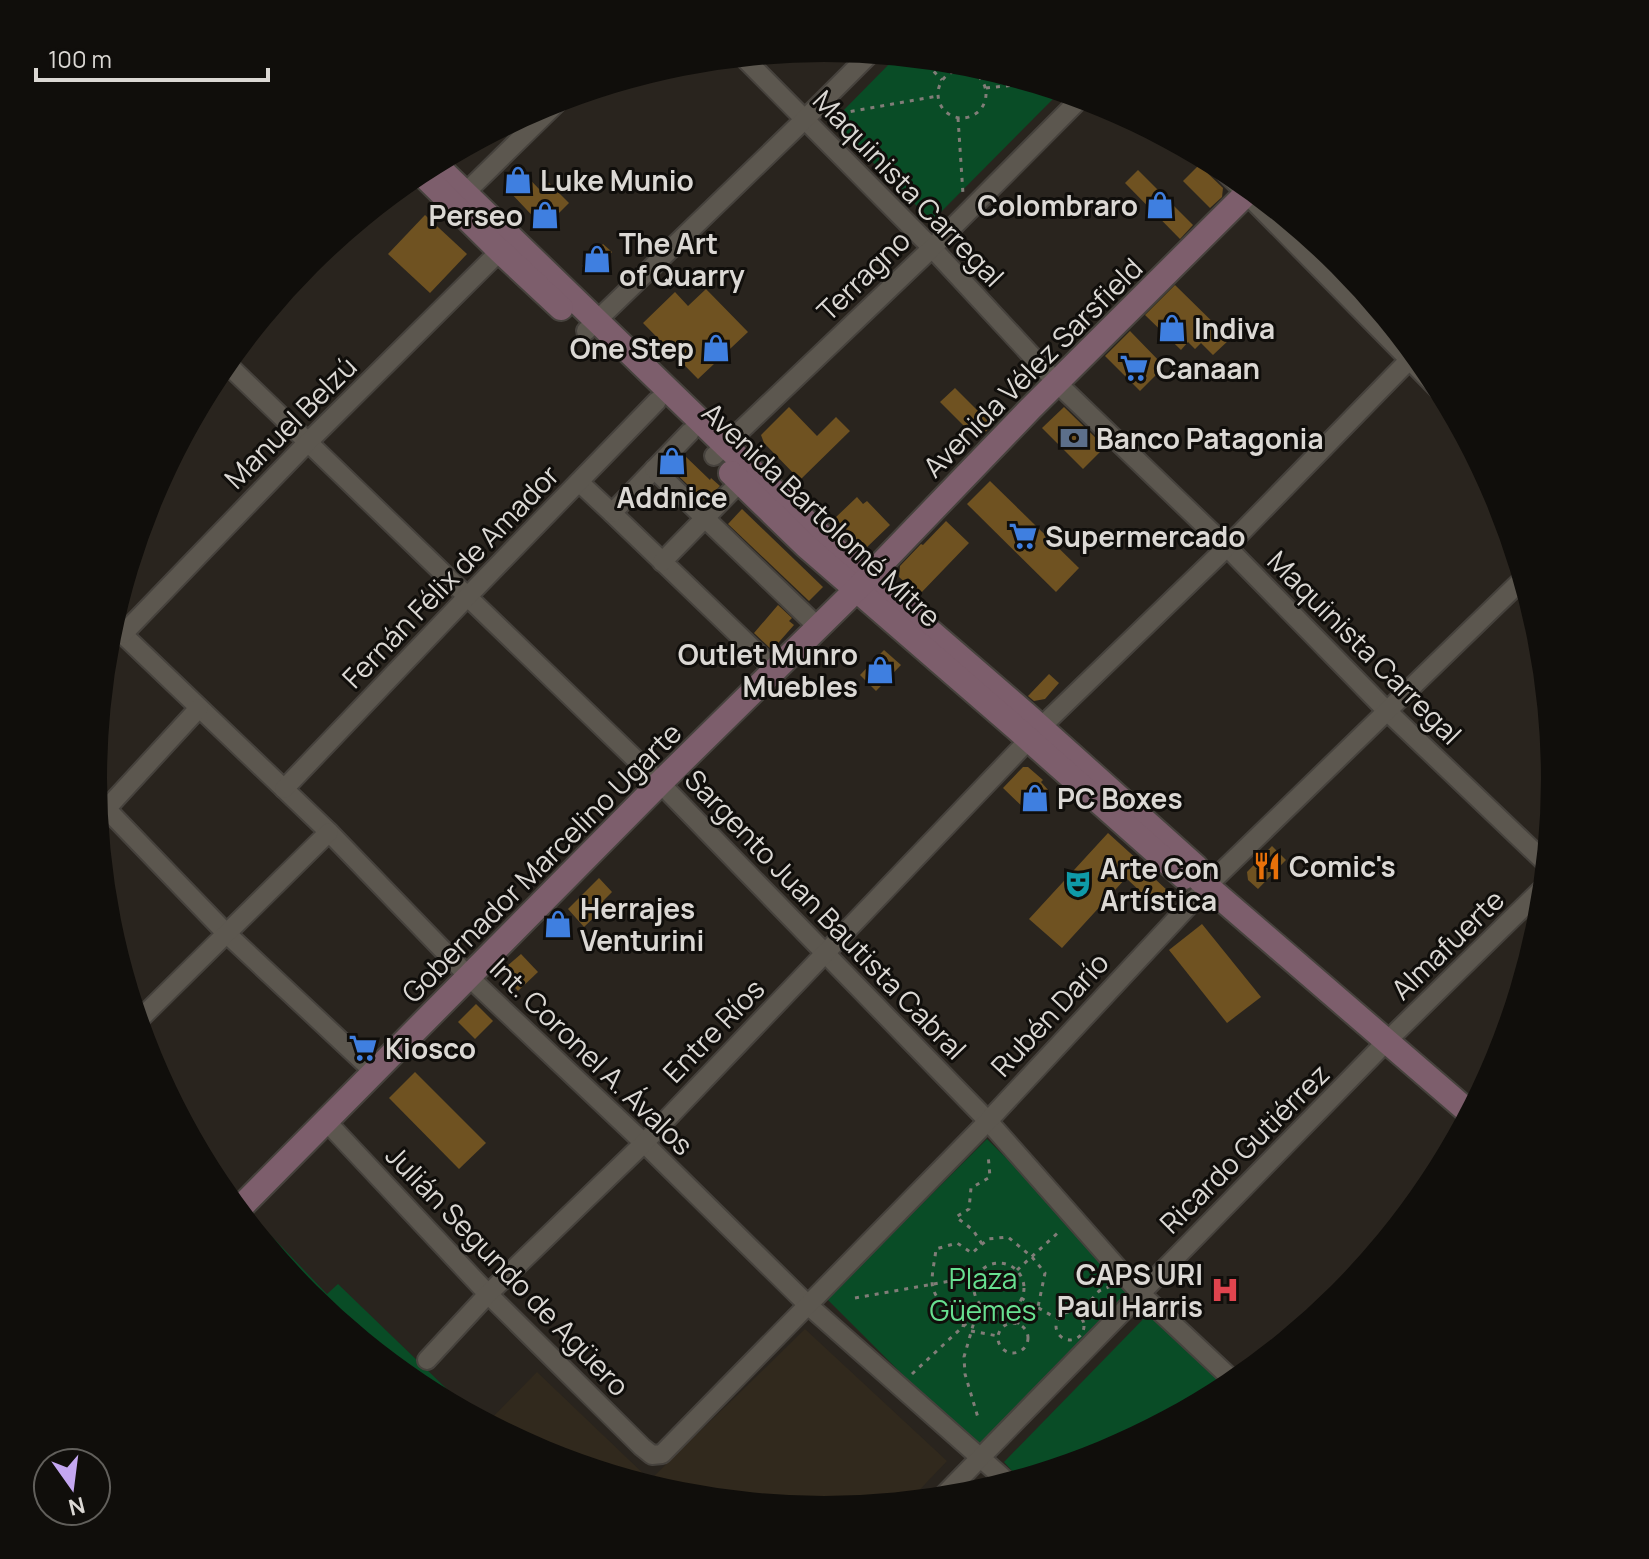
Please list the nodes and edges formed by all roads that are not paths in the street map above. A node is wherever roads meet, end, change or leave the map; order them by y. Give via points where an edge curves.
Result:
1 (860, 64) edge
2 (752, 66) edge
3 (1072, 107) edge
4 (804, 120) junction
5 (536, 123) edge
6 (441, 173) edge
7 (432, 180) edge
8 (1243, 197) edge
9 (459, 198) junction
10 (1294, 236) edge
11 (932, 248) junction
12 (500, 251) junction
13 (1374, 318) edge
14 (591, 326) junction
15 (1407, 362) edge
16 (235, 371) edge
17 (1057, 383) junction
18 (657, 401) junction
19 (690, 432) junction
20 (308, 442) junction
21 (720, 451) junction
22 (654, 469) junction
23 (579, 482) junction
24 (740, 482) junction
25 (612, 513) junction
26 (704, 518) junction
27 (1227, 547) junction
28 (662, 562) junction
29 (862, 583) junction
30 (1516, 586) edge
31 (468, 596) junction
32 (125, 620) edge
33 (818, 627) junction
34 (122, 633) edge
35 (775, 670) junction
36 (199, 708) junction
37 (1387, 711) junction
38 (1035, 734) junction
39 (660, 783) junction
40 (284, 789) junction
41 (108, 801) edge
42 (109, 817) edge
43 (329, 832) junction
44 (1538, 855) edge
45 (1204, 883) junction
46 (1531, 899) edge
47 (226, 933) junction
48 (826, 954) junction
49 (470, 978) junction
50 (146, 1013) edge
51 (1387, 1041) junction
52 (374, 1072) junction
53 (1463, 1107) edge
54 (326, 1121) junction
55 (988, 1121) junction
56 (644, 1143) junction
57 (245, 1201) edge
58 (1140, 1293) junction
59 (488, 1294) junction
60 (808, 1305) junction
61 (427, 1360) dead end
62 (1226, 1374) edge
63 (652, 1455) joint
64 (981, 1456) junction
65 (1001, 1475) edge
66 (953, 1485) edge

1 - 4 street
2 - 4 street, Maquinista Carregal
3 - 11 street, Terragno
4 - 11 street, Maquinista Carregal
4 - 14 street
5 - 9 street
6 - 9 main road, Avenida Bartolomé Mitre
7 - 9 main road, Avenida Bartolomé Mitre
8 - 17 main road, Avenida Vélez Sarsfield
9 - 12 main road, Avenida Bartolomé Mitre
9 - 14 main road, Avenida Bartolomé Mitre
10 - 13 street
11 - 17 street, Maquinista Carregal
11 - 21 street, Terragno
12 - 14 main road, Avenida Bartolomé Mitre
12 - 20 street, Manuel Belzú
14 - 18 main road, Avenida Bartolomé Mitre
14 - 21 main road, Avenida Bartolomé Mitre
15 - 27 street, Entre Ríos
16 - 20 street, Sargento Juan Bautista Cabral
17 - 27 street, Maquinista Carregal
17 - 29 main road, Avenida Vélez Sarsfield
18 - 19 main road, Avenida Bartolomé Mitre
18 - 23 street, Fernán Félix de Amador
19 - 21 main road, Avenida Bartolomé Mitre
19 - 22 street
20 - 31 street, Sargento Juan Bautista Cabral
20 - 32 street, Manuel Belzú
21 - 24 main road, Avenida Bartolomé Mitre
21 - 29 main road, Avenida Bartolomé Mitre via 841,554
22 - 25 street
22 - 26 street
23 - 25 street
23 - 31 street, Fernán Félix de Amador
24 - 26 street
24 - 29 main road, Avenida Bartolomé Mitre via 806,546
25 - 28 street
26 - 28 street
26 - 33 street
27 - 37 street, Maquinista Carregal
27 - 38 street, Entre Ríos
28 - 35 street
29 - 33 main road, Gobernador Marcelino Ugarte
29 - 38 main road, Avenida Bartolomé Mitre
30 - 37 street, Rubén Darío
31 - 39 street, Sargento Juan Bautista Cabral
31 - 40 street, Fernán Félix de Amador
33 - 35 main road, Gobernador Marcelino Ugarte
34 - 36 street, Int. Coronel A. Ávalos
35 - 39 main road, Gobernador Marcelino Ugarte
36 - 40 street, Int. Coronel A. Ávalos
36 - 41 street
37 - 44 street, Maquinista Carregal
37 - 45 street, Rubén Darío
38 - 45 main road, Avenida Bartolomé Mitre via 1179,874
38 - 48 street, Entre Ríos
39 - 48 street, Sargento Juan Bautista Cabral
39 - 49 main road, Gobernador Marcelino Ugarte
40 - 43 street, Int. Coronel A. Ávalos
42 - 47 street
43 - 47 street
43 - 49 street, Int. Coronel A. Ávalos
45 - 51 main road, Avenida Bartolomé Mitre
45 - 55 street, Rubén Darío
46 - 51 street, Almafuerte
47 - 50 street
47 - 52 street
48 - 55 street, Sargento Juan Bautista Cabral
48 - 56 street, Entre Ríos
49 - 52 main road, Gobernador Marcelino Ugarte
49 - 56 street, Int. Coronel A. Ávalos
51 - 53 main road, Avenida Bartolomé Mitre
51 - 58 street, Ricardo Gutiérrez
52 - 54 main road, Gobernador Marcelino Ugarte
54 - 57 main road, Gobernador Marcelino Ugarte
54 - 59 street, Julián Segundo de Agüero
55 - 58 street, Sargento Juan Bautista Cabral
55 - 60 street, Rubén Darío
56 - 59 street, Entre Ríos
56 - 60 street, Int. Coronel A. Ávalos
58 - 62 street, Sargento Juan Bautista Cabral
58 - 64 street, Ricardo Gutiérrez
59 - 61 street, Entre Ríos
59 - 63 street, Julián Segundo de Agüero
60 - 63 street, Rubén Darío via 662,1454
60 - 64 street, Int. Coronel A. Ávalos
64 - 65 street, Int. Coronel A. Ávalos
64 - 66 street, Ricardo Gutiérrez

